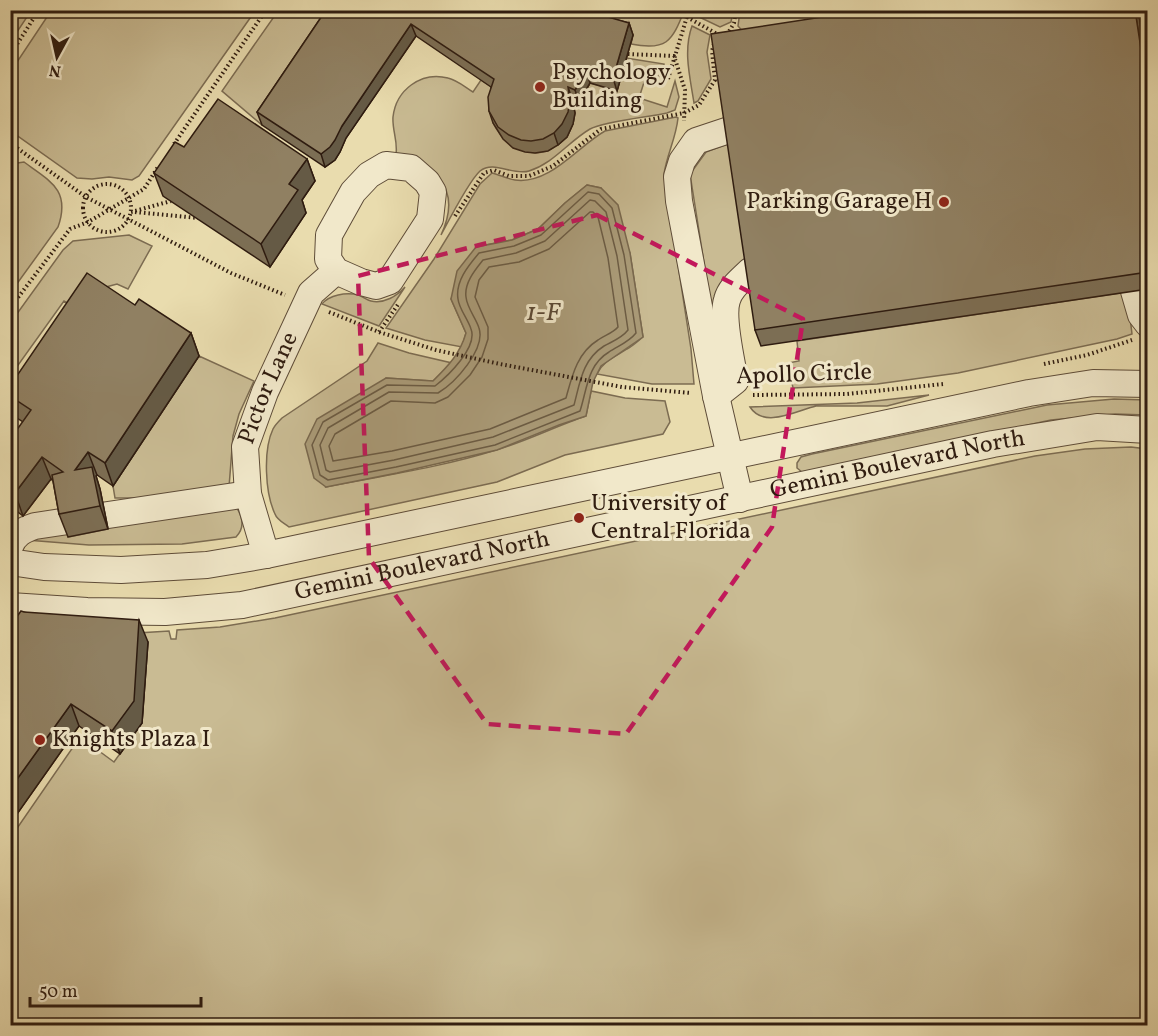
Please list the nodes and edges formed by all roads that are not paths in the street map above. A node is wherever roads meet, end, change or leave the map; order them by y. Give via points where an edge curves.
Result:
1 (729, 130) edge
2 (336, 271) junction
3 (750, 271) edge
4 (1134, 291) edge
5 (1142, 332) edge
6 (1148, 384) edge
7 (716, 396) junction
8 (1148, 430) edge
9 (730, 457) junction
10 (248, 494) junction
11 (740, 499) junction
12 (10, 546) edge
13 (266, 555) junction
14 (10, 562) edge
15 (10, 606) edge

1 - 7 street via 696,141 682,160 677,177
2 - 2 street via 376,286 390,281 430,219 433,192 411,168 386,165 369,175 353,192 329,235 328,260
2 - 10 street, Pictor Lane via 311,293 265,392 245,447
3 - 7 street via 727,299 735,381
4 - 5 street
6 - 9 street, Gemini Boulevard North via 1093,383 1029,393
7 - 9 street
8 - 11 street, Gemini Boulevard North via 1097,427 1048,434
9 - 11 street
9 - 13 street, Gemini Boulevard North
10 - 12 street via 34,526 21,531
10 - 13 street, Pictor Lane
11 - 15 street, Gemini Boulevard North via 242,605 165,612
13 - 14 street, Gemini Boulevard North via 207,565 121,570

